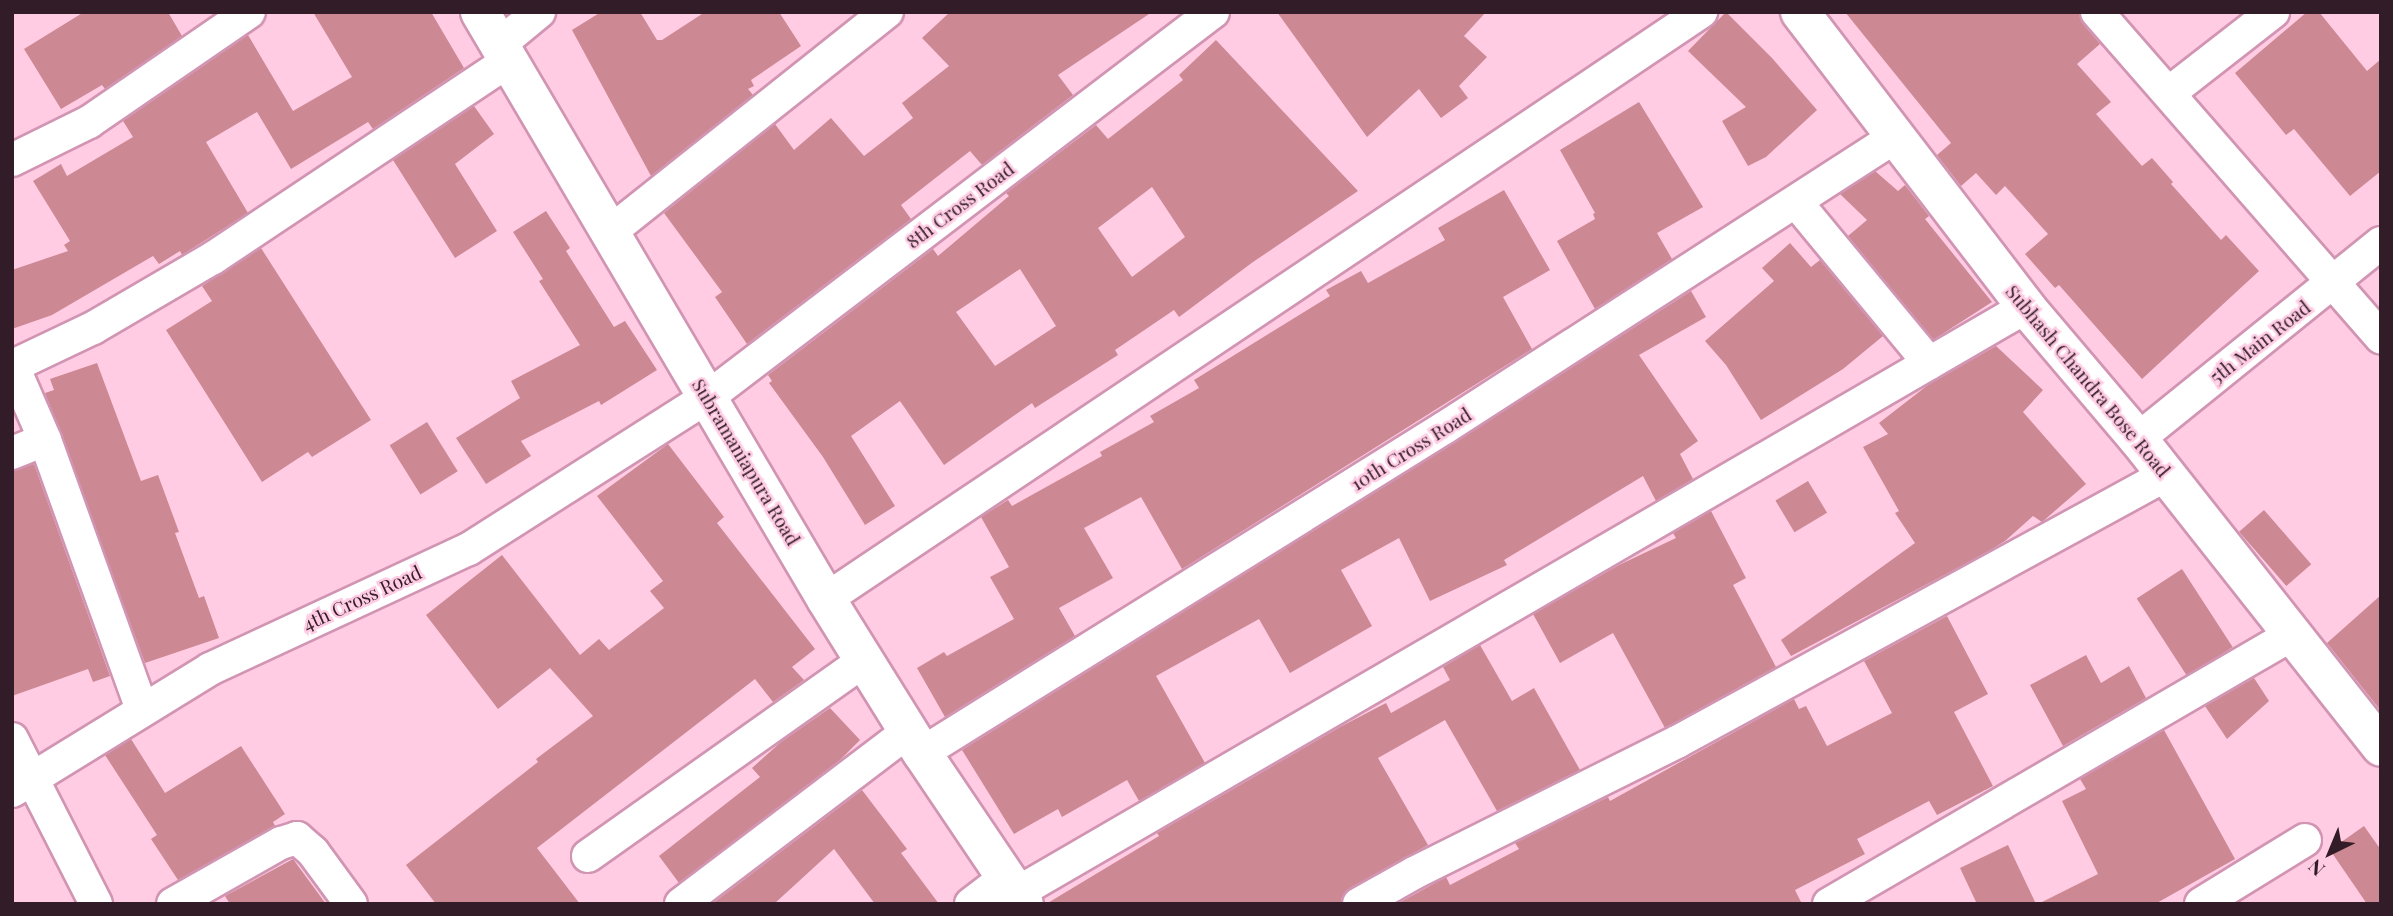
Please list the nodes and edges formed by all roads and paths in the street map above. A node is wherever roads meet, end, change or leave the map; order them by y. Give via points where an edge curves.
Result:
1 (248, 12) edge
2 (480, 12) edge
3 (539, 12) edge
4 (887, 12) edge
5 (1213, 12) edge
6 (1701, 12) edge
7 (1800, 12) edge
8 (2097, 12) edge
9 (2273, 12) edge
10 (503, 53) junction
11 (2169, 93) junction
12 (1895, 137) junction
13 (12, 160) edge
14 (1796, 202) junction
15 (610, 232) junction
16 (2381, 243) edge
17 (2336, 282) junction
18 (2026, 307) junction
19 (2381, 337) edge
20 (1930, 363) junction
21 (13, 365) edge
22 (708, 397) junction
23 (2138, 439) junction
24 (45, 440) junction
25 (12, 453) edge
26 (2166, 475) junction
27 (826, 599) junction
28 (2291, 635) junction
29 (865, 660) junction
30 (142, 709) junction
31 (12, 739) edge
32 (916, 742) junction
33 (2381, 747) edge
34 (22, 785) edge
35 (2305, 840) dead end
36 (588, 856) dead end
37 (1015, 892) edge
38 (96, 904) edge
39 (173, 904) edge
40 (351, 904) edge
41 (681, 904) edge
42 (971, 904) edge
43 (1359, 904) edge
44 (1829, 904) edge
45 (2201, 904) edge

1 - 13 street via 89,122
2 - 10 main road, Subramaniapura Road
3 - 10 street
4 - 15 street
5 - 22 street, 8th Cross Road
6 - 27 street
7 - 12 main road, Subhash Chandra Bose Road
8 - 11 street
9 - 11 street
10 - 15 main road, Subramaniapura Road
10 - 21 street via 213,258 93,328
11 - 17 street
12 - 14 street, 10th Cross Road
12 - 18 main road, Subhash Chandra Bose Road
14 - 20 street
14 - 32 street, 10th Cross Road via 1433,436
15 - 22 main road, Subramaniapura Road
16 - 17 street, 5th Main Road
17 - 19 street
17 - 23 street, 5th Main Road
18 - 20 street
18 - 23 main road, Subhash Chandra Bose Road
20 - 37 street
21 - 24 street
22 - 27 main road, Subramaniapura Road
22 - 30 street, 4th Cross Road via 469,549 210,669
23 - 26 main road, Subhash Chandra Bose Road
24 - 25 street
24 - 30 street
26 - 28 main road, Subhash Chandra Bose Road
26 - 43 street via 1699,730
27 - 29 main road, Subramaniapura Road
28 - 33 main road, Subhash Chandra Bose Road
28 - 44 street
29 - 32 main road, Subramaniapura Road
29 - 36 street
30 - 34 street, 4th Cross Road
31 - 34 street
32 - 37 main road, Subramaniapura Road
32 - 41 street, 10th Cross Road
34 - 38 street
35 - 45 street
37 - 42 street
39 - 40 street via 297,838 313,852

